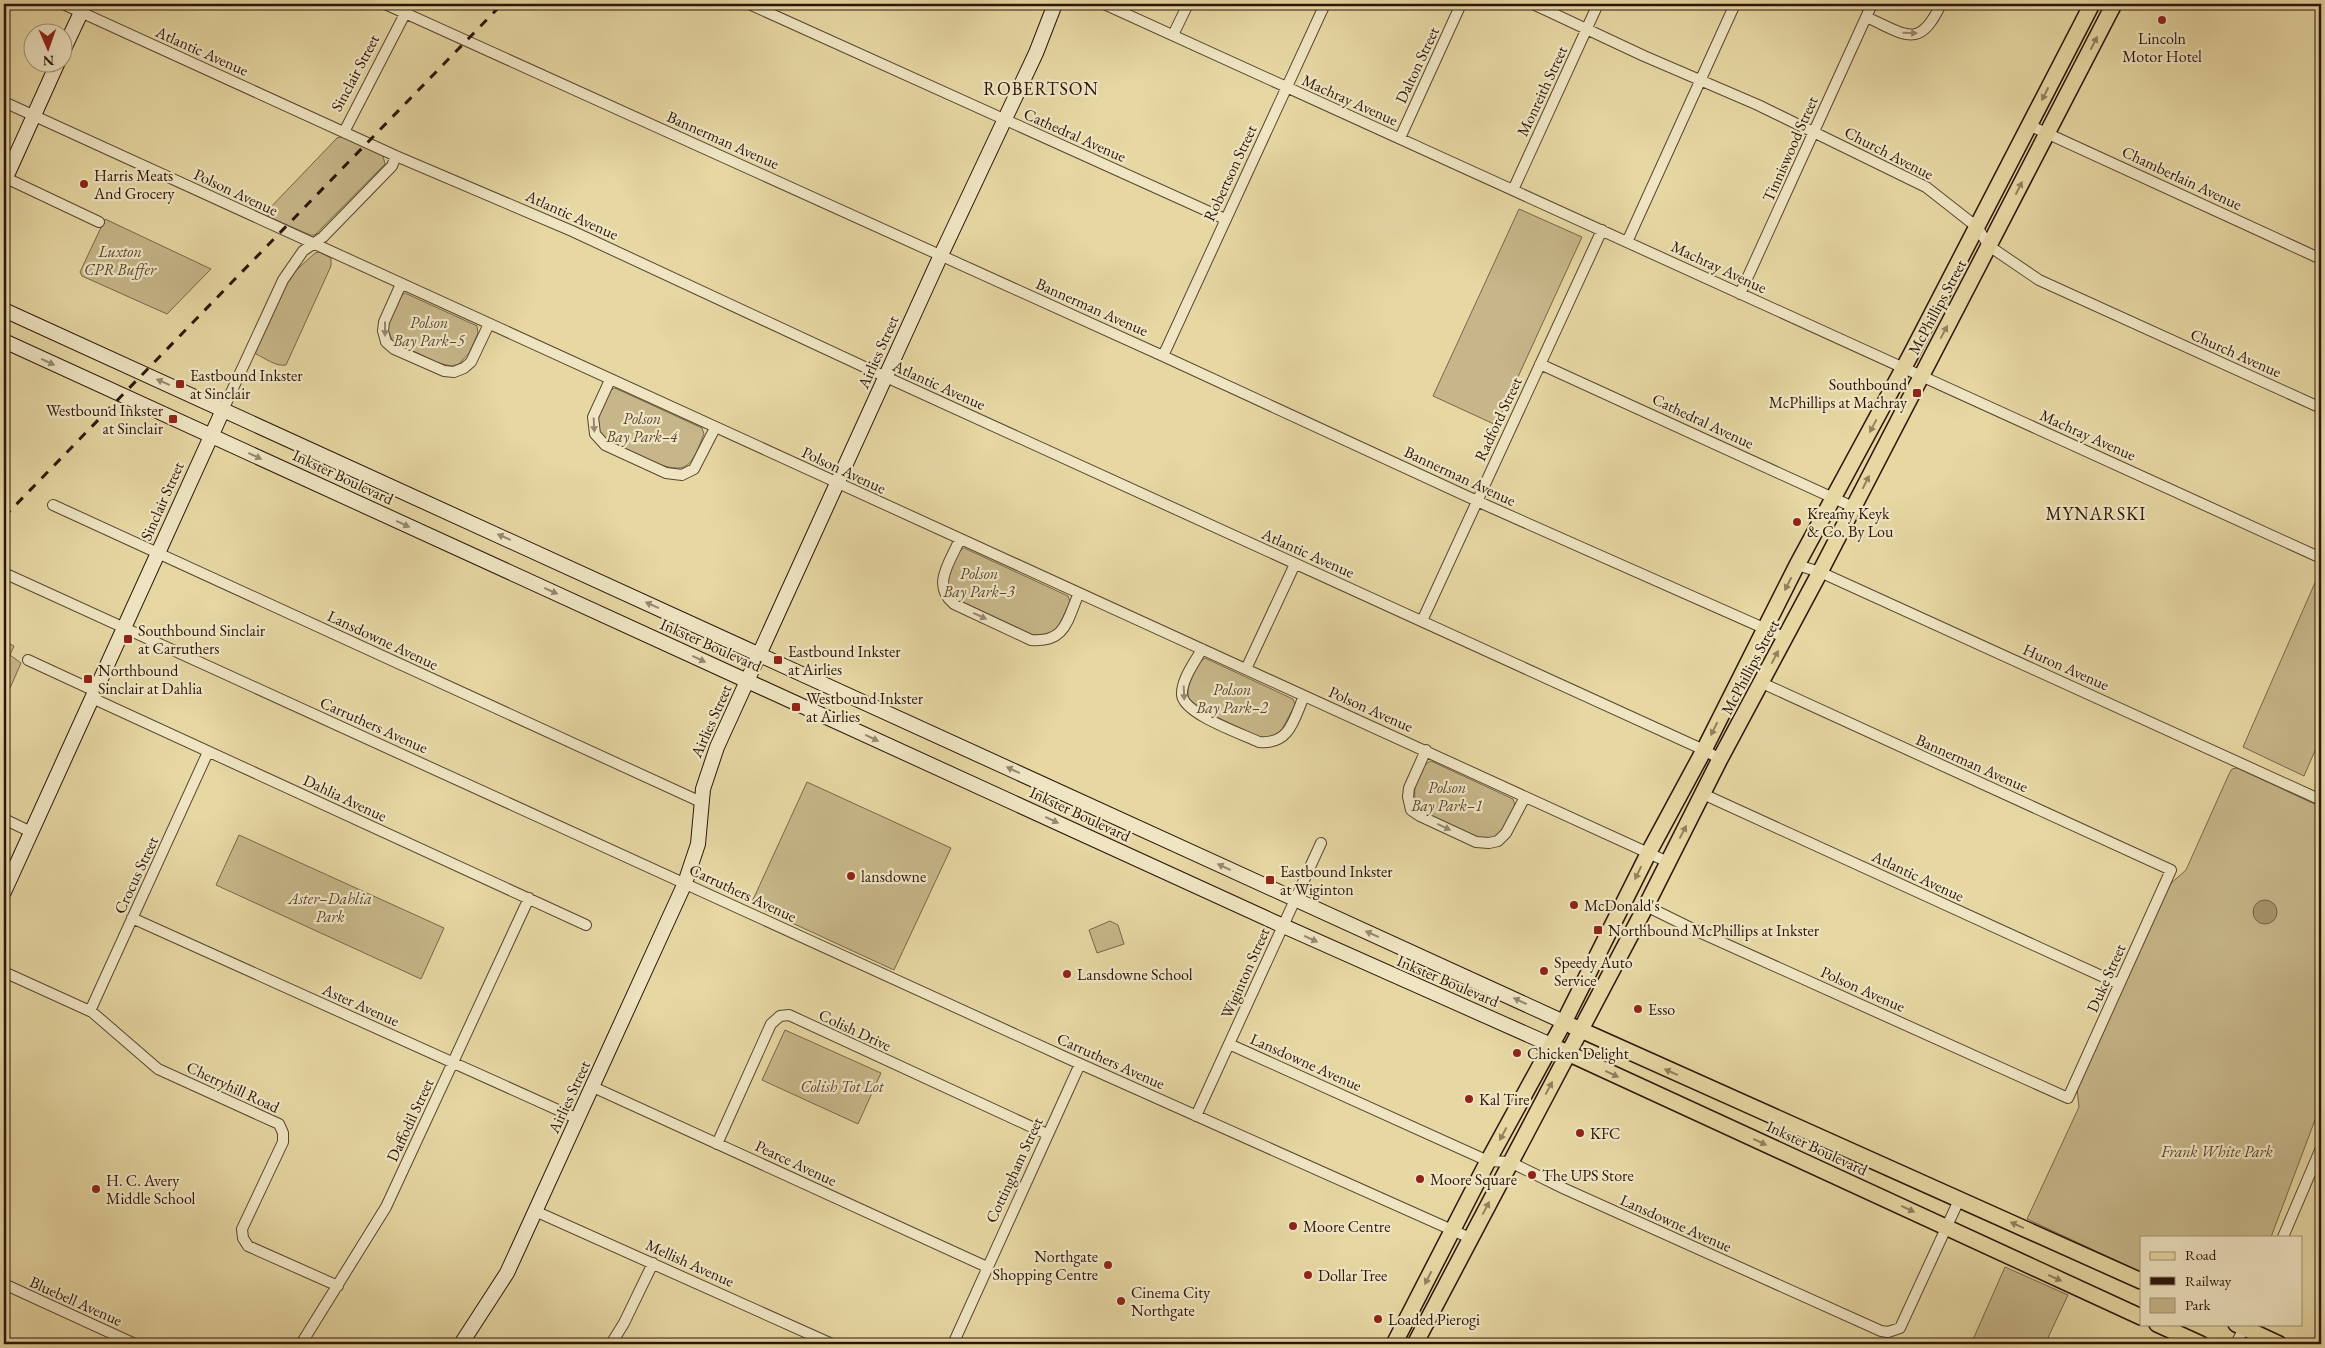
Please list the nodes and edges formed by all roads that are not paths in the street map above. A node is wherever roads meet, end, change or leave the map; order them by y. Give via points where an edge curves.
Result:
1 (62, 4) edge
2 (385, 4) edge
3 (749, 4) edge
4 (1055, 4) edge
5 (1104, 4) edge
6 (1188, 4) edge
7 (1325, 4) edge
8 (1461, 4) edge
9 (1533, 4) edge
10 (1598, 4) edge
11 (1734, 4) edge
12 (1872, 4) edge
13 (1941, 4) edge
14 (2092, 4) edge
15 (2114, 4) edge
16 (83, 8) edge
17 (408, 8) edge
18 (1866, 16) junction
19 (1587, 28) junction
20 (72, 32) edge
21 (1173, 36) junction
22 (54, 72) edge
23 (1700, 80) junction
24 (1286, 87) junction
25 (4, 102) edge
26 (34, 116) junction
27 (1005, 120) junction
28 (2029, 125) junction
29 (344, 132) junction
30 (1814, 132) junction
31 (2047, 133) junction
32 (1400, 138) junction
33 (396, 156) junction
34 (5, 180) edge
35 (1513, 190) junction
36 (1225, 219) junction
37 (99, 222) dead end
38 (1977, 227) junction
39 (1602, 230) junction
40 (1627, 242) junction
41 (314, 245) junction
42 (1989, 246) junction
43 (941, 255) junction
44 (2321, 259) edge
45 (401, 284) junction
46 (1740, 294) junction
47 (4, 310) edge
48 (489, 324) junction
49 (4, 341) edge
50 (1163, 356) junction
51 (1540, 364) junction
52 (1904, 367) junction
53 (1921, 375) junction
54 (886, 377) junction
55 (610, 380) junction
56 (2321, 408) edge
57 (223, 410) junction
58 (715, 428) junction
59 (211, 436) junction
60 (838, 483) junction
61 (1833, 497) junction
62 (1477, 501) junction
63 (53, 504) dead end
64 (1853, 506) junction
65 (960, 539) junction
66 (158, 554) junction
67 (2321, 558) edge
68 (1295, 564) junction
69 (1797, 566) junction
70 (1820, 572) junction
71 (4, 573) edge
72 (1079, 593) junction
73 (1422, 621) junction
74 (124, 628) junction
75 (1765, 629) junction
76 (1786, 638) junction
77 (1202, 649) junction
78 (760, 654) junction
79 (28, 660) dead end
80 (1246, 669) junction
81 (748, 681) junction
82 (1762, 683) junction
83 (94, 694) junction
84 (1304, 696) junction
85 (1426, 750) junction
86 (1704, 750) junction
87 (208, 752) junction
88 (1720, 759) junction
89 (1704, 794) junction
90 (1526, 797) junction
91 (2321, 800) edge
92 (701, 802) junction
93 (4, 819) edge
94 (31, 832) junction
95 (1321, 844) dead end
96 (1649, 852) junction
97 (1668, 862) junction
98 (2171, 870) joint
99 (685, 883) junction
100 (4, 892) edge
101 (529, 898) junction
102 (1296, 900) junction
103 (1646, 906) junction
104 (132, 918) junction
105 (586, 925) dead end
106 (1283, 926) junction
107 (4, 972) edge
108 (2119, 984) junction
109 (90, 1011) junction
110 (1564, 1022) junction
111 (1580, 1031) junction
112 (1229, 1044) junction
113 (1551, 1045) junction
114 (1568, 1053) junction
115 (452, 1063) junction
116 (1080, 1064) junction
117 (593, 1087) junction
118 (2068, 1098) joint
119 (4, 1115) edge
120 (1196, 1116) junction
121 (578, 1119) junction
122 (4, 1124) edge
123 (1047, 1134) junction
124 (717, 1144) junction
125 (2321, 1148) edge
126 (1488, 1161) junction
127 (1510, 1162) junction
128 (1959, 1200) junction
129 (535, 1211) junction
130 (1946, 1227) junction
131 (1453, 1230) junction
132 (2283, 1236) edge
133 (1470, 1238) junction
134 (653, 1263) junction
135 (987, 1267) junction
136 (2140, 1282) edge
137 (4, 1284) edge
138 (338, 1286) junction
139 (2140, 1317) edge
140 (2161, 1326) edge
141 (2242, 1326) edge
142 (135, 1344) edge
143 (301, 1344) edge
144 (461, 1344) edge
145 (611, 1344) edge
146 (832, 1344) edge
147 (953, 1344) edge
148 (1394, 1344) edge
149 (1415, 1344) edge
150 (2201, 1344) edge
151 (2236, 1344) edge
152 (2279, 1344) edge

1 - 16 street, Atlantic Avenue
2 - 17 street, Bannerman Avenue
3 - 27 street, Cathedral Avenue
4 - 27 main road, Airlies Street
5 - 21 street, Machray Avenue
6 - 21 street
7 - 24 street, Robertson Street
8 - 32 street, Dalton Street
9 - 19 street, Church Avenue
10 - 19 street, Monreith Street
11 - 23 street
12 - 18 street, Tinniswood Street
18 -> 13 street via 1906,35 1923,32
14 -> 28 main road, McPhillips Street
31 -> 15 main road, McPhillips Street
16 - 20 main road
16 - 29 street, Atlantic Avenue
17 - 29 street, Sinclair Street
17 - 43 street, Bannerman Avenue
18 - 30 street, Tinniswood Street
19 - 23 street, Church Avenue
19 - 35 street, Monreith Street
21 - 24 street, Machray Avenue
22 - 26 main road
23 - 30 street, Church Avenue
23 - 40 street
24 - 32 street, Machray Avenue
24 - 36 street, Robertson Street
25 - 26 street, Polson Avenue
26 - 34 main road
26 - 41 street, Polson Avenue
27 - 36 street, Cathedral Avenue
27 - 43 main road, Airlies Street
28 - 31 street, Chamberlain Avenue
28 - 38 main road, McPhillips Street
29 - 33 street, Atlantic Avenue
30 - 38 street, Church Avenue via 1926,187
30 - 46 street, Tinniswood Street
42 -> 31 main road, McPhillips Street
31 - 44 street, Chamberlain Avenue
32 - 35 street, Machray Avenue
33 - 41 street, Sinclair Street via 392,166
33 - 54 street, Atlantic Avenue via 572,231
34 - 37 street
35 - 39 street, Machray Avenue
36 - 50 street, Robertson Street
38 - 42 street, Church Avenue
38 - 52 main road, McPhillips Street
39 - 40 street, Machray Avenue
39 - 51 street, Radford Street
40 - 46 street, Machray Avenue
41 - 45 street, Polson Avenue
41 - 57 street, Sinclair Street via 303,251 283,280
53 -> 42 main road, McPhillips Street
42 - 56 street, Church Avenue via 2039,280
43 - 50 street, Bannerman Avenue
43 - 54 main road, Airlies Street
45 - 48 street, Polson Avenue
45 -> 48 street via 384,322 386,342 394,349 444,371 454,372 471,362
46 - 52 street, Machray Avenue
57 -> 47 main road, Inkster Boulevard
48 - 55 street, Polson Avenue
49 -> 59 main road, Inkster Boulevard
50 - 62 street, Bannerman Avenue
51 - 61 street, Cathedral Avenue
51 - 62 street, Radford Street
52 - 53 street, Machray Avenue
52 -> 61 main road, McPhillips Street
64 -> 53 main road, McPhillips Street
53 - 67 street, Machray Avenue
54 - 60 main road, Airlies Street
54 - 68 street, Atlantic Avenue
55 - 58 street, Polson Avenue
55 -> 58 street via 593,417 595,434 605,445 657,469 676,475 691,472
57 - 59 main road, Sinclair Street
78 -> 57 main road, Inkster Boulevard
58 - 60 street, Polson Avenue
59 - 66 main road, Sinclair Street
59 -> 81 main road, Inkster Boulevard
60 - 65 street, Polson Avenue
60 - 78 main road, Airlies Street
61 - 64 street, Cathedral Avenue
61 - 69 main road, McPhillips Street
62 - 73 street, Radford Street
62 - 75 street, Bannerman Avenue
63 - 66 street, Lansdowne Avenue
64 - 70 main road, McPhillips Street
65 - 72 street, Polson Avenue
65 -> 72 street via 942,579 946,598 1031,640 1045,641 1061,633
66 - 74 main road, Sinclair Street
66 - 92 street, Lansdowne Avenue
68 - 73 street, Atlantic Avenue
68 - 80 street
69 - 70 street, Huron Avenue
69 -> 75 main road, McPhillips Street
70 - 76 main road, McPhillips Street
70 - 91 street, Huron Avenue
71 - 74 street, Carruthers Avenue
72 - 77 street, Polson Avenue
73 - 86 street, Atlantic Avenue
74 - 83 main road, Sinclair Street
74 - 99 street, Carruthers Avenue
75 - 76 street, Bannerman Avenue
75 -> 86 main road, McPhillips Street
82 -> 76 main road, McPhillips Street
77 - 80 street, Polson Avenue
77 -> 84 street, Polson Avenue via 1183,685 1182,696 1186,706 1196,713 1259,742 1270,743 1287,734
78 - 81 main road, Airlies Street
102 -> 78 main road, Inkster Boulevard
79 - 83 street, Dahlia Avenue
80 - 84 street, Polson Avenue
81 - 92 main road, Airlies Street via 708,769
81 -> 106 main road, Inkster Boulevard
82 - 88 main road, McPhillips Street
82 - 98 street, Bannerman Avenue
83 - 87 street, Dahlia Avenue
83 - 94 main road, Sinclair Street
84 - 85 street, Polson Avenue
85 - 90 street, Polson Avenue
85 -> 90 street, Polson Avenue via 1408,797 1411,810 1420,816 1476,842 1489,844 1506,834
86 - 88 street, Atlantic Avenue
86 - 96 main road, McPhillips Street
87 - 101 street, Dahlia Avenue
87 - 104 street, Crocus Street
88 - 89 main road, McPhillips Street
97 -> 89 main road, McPhillips Street
89 - 108 street, Atlantic Avenue
90 - 96 street, Polson Avenue
92 - 99 main road, Airlies Street via 698,844
93 - 94 street
94 - 100 main road, Sinclair Street
95 - 102 street, Wiginton Street
96 - 97 street, Polson Avenue
96 -> 110 main road, McPhillips Street
97 - 103 main road, McPhillips Street
98 - 108 street, Duke Street
99 - 116 street, Carruthers Avenue
99 - 117 main road, Airlies Street
101 - 105 street, Dahlia Avenue
101 - 115 street, Daffodil Street
102 - 106 street, Wiginton Street
110 -> 102 main road, Inkster Boulevard
103 - 111 main road, McPhillips Street
103 - 118 street, Polson Avenue
104 - 109 street, Crocus Street
104 - 115 street, Aster Avenue
106 - 112 street, Wiginton Street
106 -> 113 main road, Inkster Boulevard
107 - 109 street, Cherryhill Road
108 - 118 street, Duke Street
109 - 138 street, Cherryhill Road via 158,1069 279,1124 283,1142 242,1229 242,1238 248,1246
110 - 111 main road, Inkster Boulevard
110 - 113 main road, McPhillips Street
111 - 114 main road, McPhillips Street
128 -> 111 main road, Inkster Boulevard
112 - 120 street, Wiginton Street
112 - 126 street, Lansdowne Avenue
113 - 114 main road, Inkster Boulevard
113 -> 126 main road, McPhillips Street
127 -> 114 main road, McPhillips Street
114 -> 130 main road, Inkster Boulevard
115 - 121 street, Aster Avenue
115 - 138 street, Daffodil Street via 386,1207
116 - 120 street, Carruthers Avenue
116 - 123 street, Cottingham Street
117 - 121 main road, Airlies Street
117 - 124 street, Pearce Avenue
119 - 122 street
120 - 131 street, Carruthers Avenue
121 - 129 main road, Airlies Street
123 - 124 street, Colish Drive via 789,1016 780,1016 772,1024
123 - 135 street, Cottingham Street
124 - 135 street, Pearce Avenue
125 - 132 street
126 - 127 street, Lansdowne Avenue
126 - 131 main road, McPhillips Street
127 - 130 street, Lansdowne Avenue via 1881,1331 1900,1328
133 -> 127 main road, McPhillips Street
128 - 130 street, Lansdowne Avenue
136 -> 128 main road, Inkster Boulevard
129 - 134 street, Mellish Avenue
129 - 144 main road, Airlies Street via 508,1272
130 -> 139 main road, Inkster Boulevard
131 - 133 street, Carruthers Avenue
131 -> 148 main road, McPhillips Street
133 - 149 main road, McPhillips Street
134 - 145 street
134 - 146 street, Mellish Avenue
135 - 147 street, Cottingham Street
137 - 142 street, Bluebell Avenue
138 - 143 street, Daffodil Street
140 - 150 main road
141 - 151 street
141 - 152 main road

